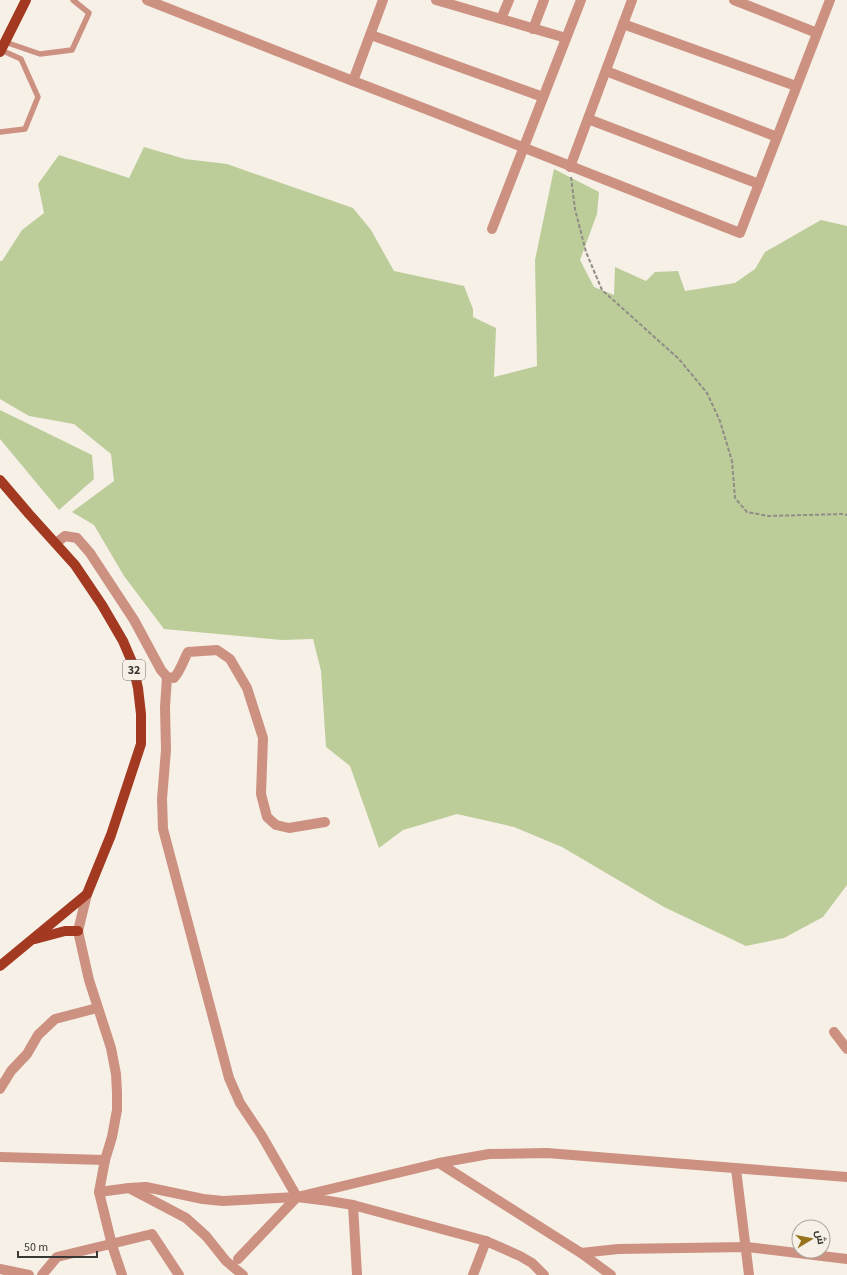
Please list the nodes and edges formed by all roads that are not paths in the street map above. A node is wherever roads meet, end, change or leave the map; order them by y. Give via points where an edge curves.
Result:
1 (26, 0) edge
2 (74, 0) edge
3 (147, 0) edge
4 (384, 0) edge
5 (436, 0) edge
6 (509, 0) edge
7 (544, 0) edge
8 (581, 0) edge
9 (632, 0) edge
10 (734, 0) edge
11 (830, 0) edge
12 (165, 3) edge
13 (501, 19) junction
14 (623, 24) junction
15 (533, 29) junction
16 (817, 33) junction
17 (371, 34) junction
18 (566, 38) junction
19 (2, 48) edge
20 (606, 71) junction
21 (354, 82) junction
22 (796, 86) junction
23 (543, 97) junction
24 (588, 118) junction
25 (0, 132) edge
26 (777, 137) junction
27 (524, 148) junction
28 (570, 167) junction
29 (759, 184) junction
30 (492, 229) dead end
31 (0, 480) edge
32 (56, 543) junction
33 (166, 677) junction
34 (325, 822) dead end
35 (87, 894) junction
36 (78, 931) junction
37 (31, 940) junction
38 (0, 966) edge
39 (97, 1008) junction
40 (834, 1032) dead end
41 (847, 1049) edge
42 (0, 1089) edge
43 (0, 1157) edge
44 (105, 1160) junction
45 (438, 1163) junction
46 (736, 1169) junction
47 (847, 1177) edge
48 (129, 1188) junction
49 (99, 1192) junction
50 (297, 1197) junction
51 (353, 1205) junction
52 (486, 1241) junction
53 (112, 1245) junction
54 (747, 1247) junction
55 (581, 1253) junction
56 (238, 1259) dead end
57 (847, 1259) edge
58 (0, 1269) edge
59 (26, 1275) edge
60 (42, 1275) edge
61 (122, 1275) edge
62 (179, 1275) edge
63 (243, 1275) edge
64 (357, 1275) edge
65 (473, 1275) edge
66 (544, 1275) edge
67 (611, 1275) edge
68 (750, 1275) edge

1 - 19 main road
2 - 19 lane via 89,14 72,50 40,54
3 - 12 street
4 - 17 street
5 - 13 street
6 - 13 street
7 - 15 street
8 - 18 street
9 - 14 street
10 - 16 street
11 - 16 street
12 - 21 street
13 - 15 street
14 - 20 street
14 - 22 street
15 - 18 street
16 - 22 street
17 - 21 street
17 - 23 street
18 - 23 street
19 - 25 lane via 21,59 38,97 24,129
20 - 24 street
20 - 26 street
21 - 27 street
22 - 26 street
23 - 27 street
24 - 28 street
24 - 29 street
26 - 29 street
27 - 28 street
27 - 30 street
28 - 29 street via 740,233
31 - 32 main road, 32
32 - 33 street via 65,536 77,538 90,552 134,620
32 - 35 main road, 32 via 76,565 123,641 132,662 141,714 141,744 112,835
33 - 34 street via 174,678 182,661 193,652 217,650 230,659 247,688 263,738 261,794 267,817 276,825 289,828
33 - 50 street via 166,750 162,799 164,829 229,1078 240,1103
35 - 36 street
35 - 37 main road, 32
36 - 37 main road via 65,931
36 - 39 street
37 - 38 main road, 32
39 - 42 street via 55,1019 38,1036
39 - 44 street via 110,1048 117,1087 117,1110
40 - 41 street
43 - 44 street
44 - 49 street
45 - 46 street via 489,1154 547,1153
45 - 50 street
45 - 55 street
46 - 47 street
46 - 54 street
48 - 49 street
48 - 50 street via 146,1187 223,1202
48 - 63 street via 186,1218 206,1236 226,1261
49 - 53 street
50 - 51 street
50 - 56 street
51 - 52 street
51 - 64 street
52 - 65 street
52 - 66 street via 532,1263
53 - 60 street via 57,1257
53 - 61 street
53 - 62 street via 152,1234
54 - 55 street via 625,1249
54 - 57 street
54 - 68 street
55 - 67 street
58 - 59 street

